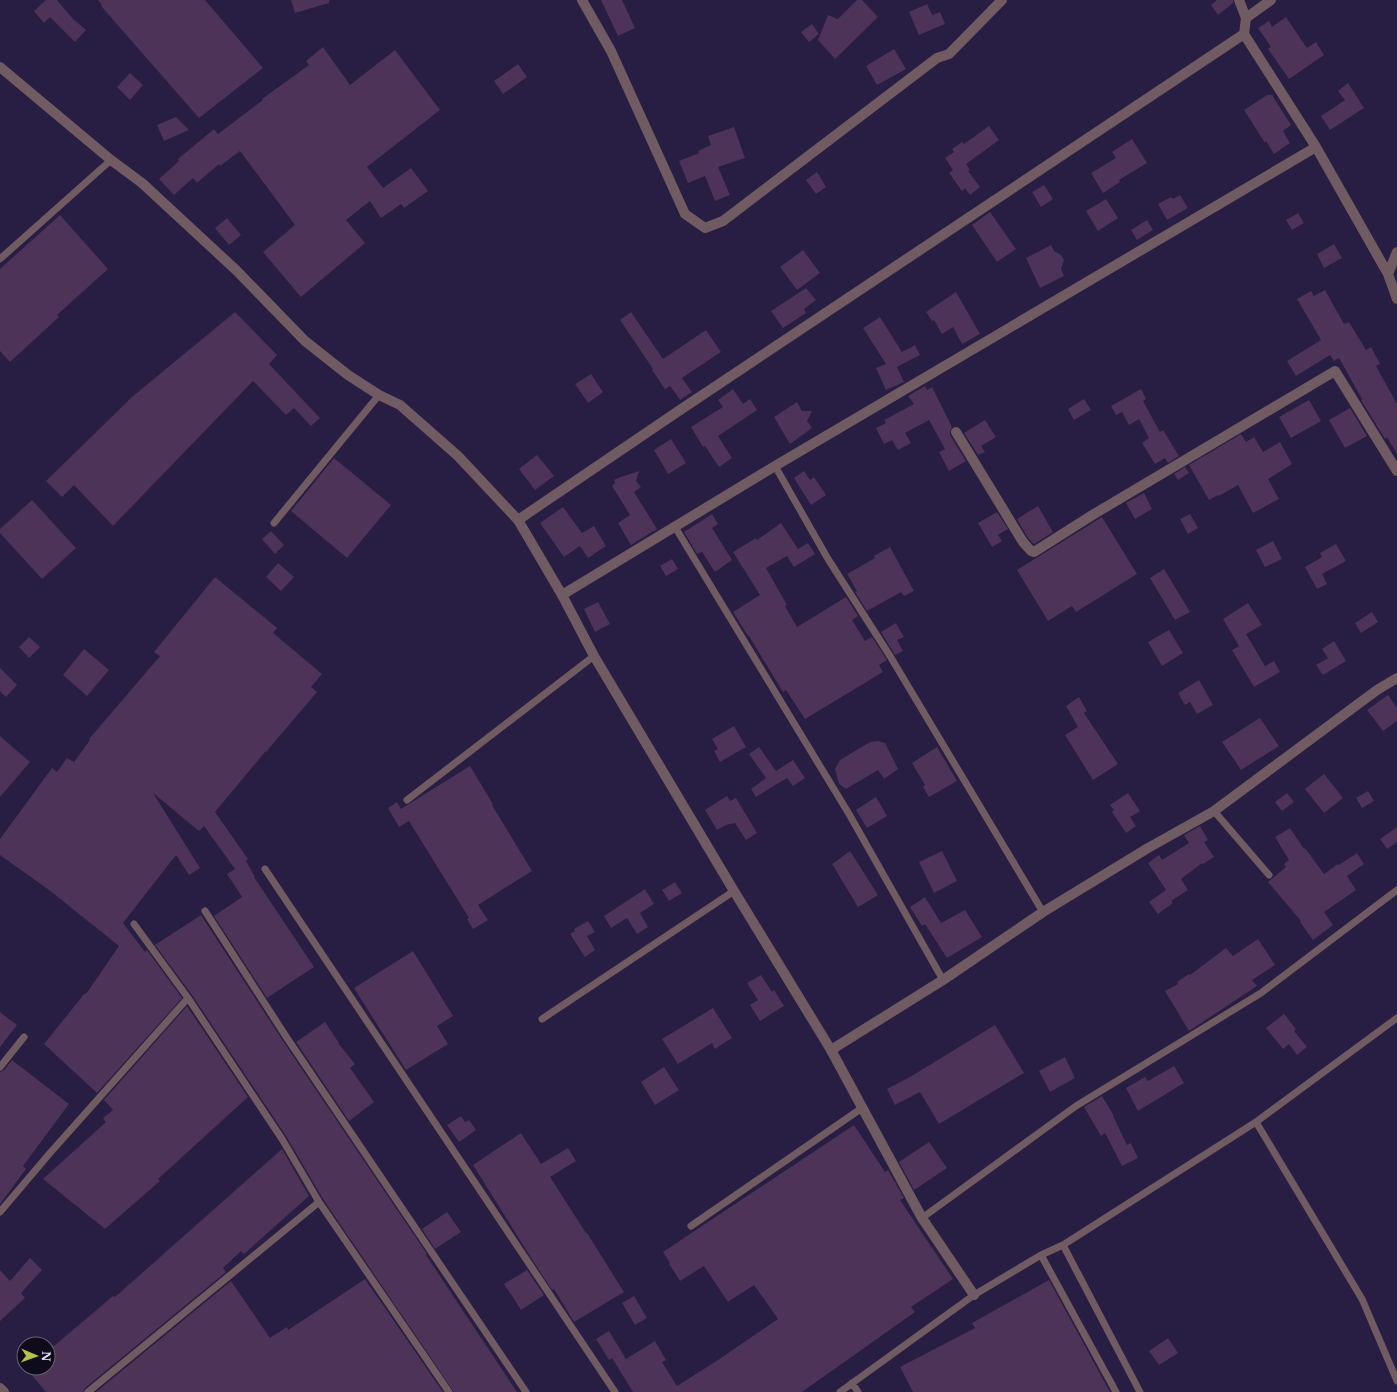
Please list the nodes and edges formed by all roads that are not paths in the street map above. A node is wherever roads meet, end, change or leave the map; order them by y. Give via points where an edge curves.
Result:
1 (582, 0) edge
2 (1002, 0) edge
3 (1239, 0) edge
4 (1271, 0) edge
5 (1246, 18) junction
6 (1244, 34) junction
7 (0, 67) edge
8 (1316, 146) junction
9 (111, 160) junction
10 (1397, 252) edge
11 (0, 259) edge
12 (1388, 274) junction
13 (1397, 299) edge
14 (379, 395) junction
15 (956, 432) dead end
16 (775, 466) junction
17 (1397, 471) edge
18 (518, 520) junction
19 (274, 523) dead end
20 (675, 527) junction
21 (562, 595) junction
22 (594, 656) junction
23 (1397, 678) edge
24 (407, 800) dead end
25 (1214, 811) junction
26 (265, 869) dead end
27 (1269, 875) dead end
28 (1397, 890) edge
29 (734, 891) junction
30 (205, 911) dead end
31 (1043, 912) junction
32 (134, 924) dead end
33 (943, 980) junction
34 (188, 998) junction
35 (1397, 1018) edge
36 (542, 1019) dead end
37 (24, 1037) dead end
38 (831, 1050) junction
39 (0, 1067) edge
40 (862, 1108) junction
41 (1256, 1122) junction
42 (319, 1202) junction
43 (0, 1212) edge
44 (922, 1218) junction
45 (691, 1226) dead end
46 (1063, 1245) junction
47 (1041, 1255) junction
48 (974, 1295) junction
49 (1397, 1381) edge
50 (852, 1383) junction
51 (0, 1388) edge
52 (4, 1392) edge
53 (88, 1392) edge
54 (449, 1392) edge
55 (526, 1392) edge
56 (615, 1392) edge
57 (840, 1392) edge
58 (858, 1392) edge
59 (1116, 1392) edge
60 (1140, 1392) edge

1 - 2 street via 611,51 685,214 705,228 723,221 937,58 949,54
3 - 5 street
4 - 5 street
5 - 6 street
6 - 8 street
6 - 18 street
7 - 9 street
8 - 12 street
8 - 16 street
9 - 11 lane
9 - 14 street via 142,183 236,270 305,341
10 - 12 street
12 - 13 street
14 - 18 street via 400,405 458,456
14 - 19 lane
15 - 17 street via 1031,552 1335,371
16 - 20 street
16 - 31 lane via 828,559 890,656
18 - 21 street
20 - 21 street
20 - 33 lane via 850,814
21 - 22 street
22 - 24 lane
22 - 29 street
23 - 25 street via 1377,690
25 - 27 lane
25 - 31 street
26 - 56 lane
28 - 44 lane via 1261,994 1076,1106
29 - 36 lane
29 - 38 street
30 - 55 lane via 287,1038
31 - 33 street
32 - 34 lane
33 - 38 street
34 - 42 lane via 282,1139
34 - 43 lane
35 - 41 lane
37 - 39 lane
38 - 40 street
40 - 44 street
40 - 45 lane
41 - 46 lane
41 - 49 lane via 1362,1299
42 - 53 lane
42 - 54 lane
44 - 48 street
46 - 47 lane
46 - 60 lane
47 - 48 lane
47 - 59 lane
48 - 50 lane
50 - 57 lane
50 - 58 lane
51 - 52 street

